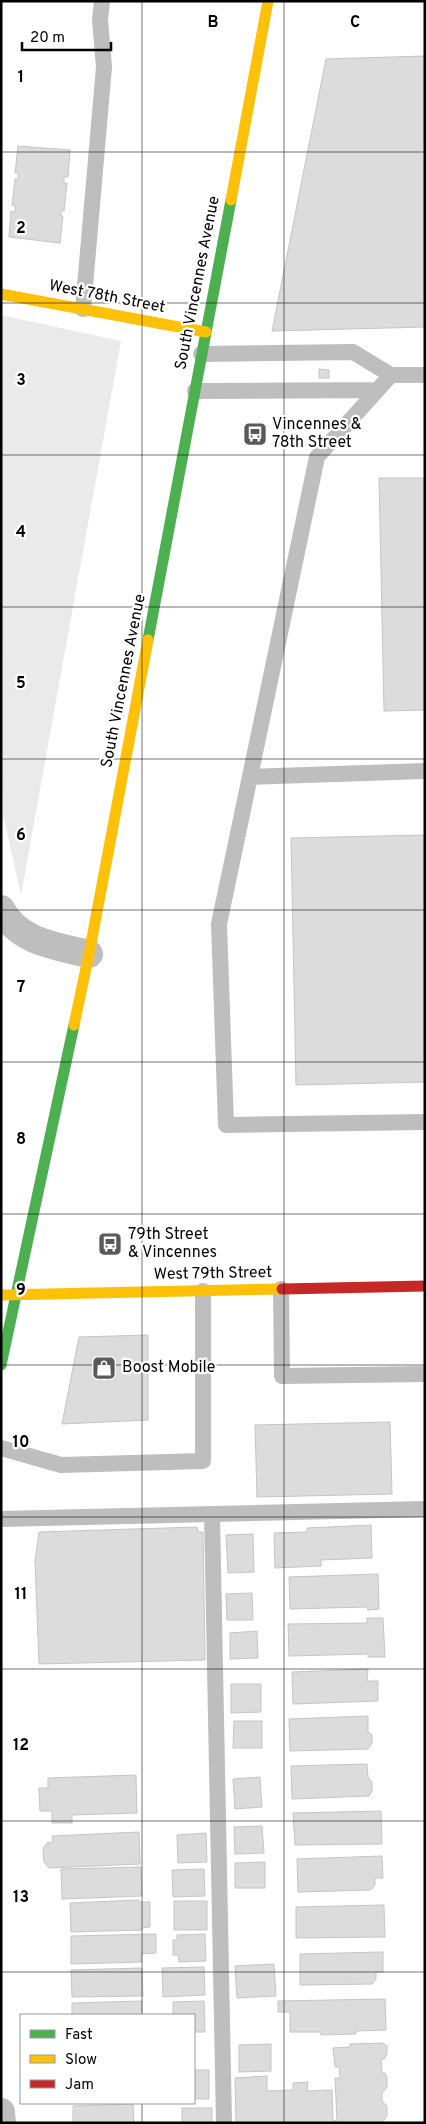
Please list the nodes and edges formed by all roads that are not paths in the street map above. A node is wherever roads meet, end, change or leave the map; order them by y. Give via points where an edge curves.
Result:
1 (102, 1) edge
2 (268, 1) edge
3 (1, 294) edge
4 (83, 309) junction
5 (206, 332) junction
6 (202, 354) junction
7 (391, 375) junction
8 (425, 375) edge
9 (376, 390) junction
10 (195, 391) junction
11 (425, 771) edge
12 (250, 776) junction
13 (1, 909) edge
14 (89, 954) junction
15 (425, 1122) edge
16 (425, 1286) edge
17 (281, 1289) junction
18 (203, 1291) junction
19 (1, 1295) edge
20 (16, 1295) junction
21 (1, 1365) edge
22 (425, 1374) edge
23 (1, 1448) edge
24 (425, 1509) edge
25 (212, 1514) junction
26 (1, 1519) edge
27 (1, 2112) edge
28 (2, 2123) edge
29 (224, 2123) edge

1 - 4 lane via 100,20 104,68
2 - 5 main road, South Vincennes Avenue
3 - 4 main road, West 78th Street
4 - 5 main road, West 78th Street
5 - 6 main road, South Vincennes Avenue
6 - 7 lane via 353,352
6 - 10 main road, South Vincennes Avenue
7 - 8 lane
7 - 9 lane
9 - 10 lane
9 - 12 lane via 317,457
10 - 14 main road, South Vincennes Avenue
11 - 12 lane
12 - 15 lane via 220,924 226,1125
13 - 14 street via 6,919 22,934 43,943
14 - 20 main road, South Vincennes Avenue
16 - 17 main road, West 79th Street
17 - 18 main road, West 79th Street
17 - 22 lane via 282,1376
18 - 20 main road, West 79th Street
18 - 23 lane via 203,1461 61,1466
19 - 20 main road, West 79th Street
20 - 21 main road, South Vincennes Avenue
24 - 25 lane
25 - 26 lane
25 - 29 lane
27 - 28 street

